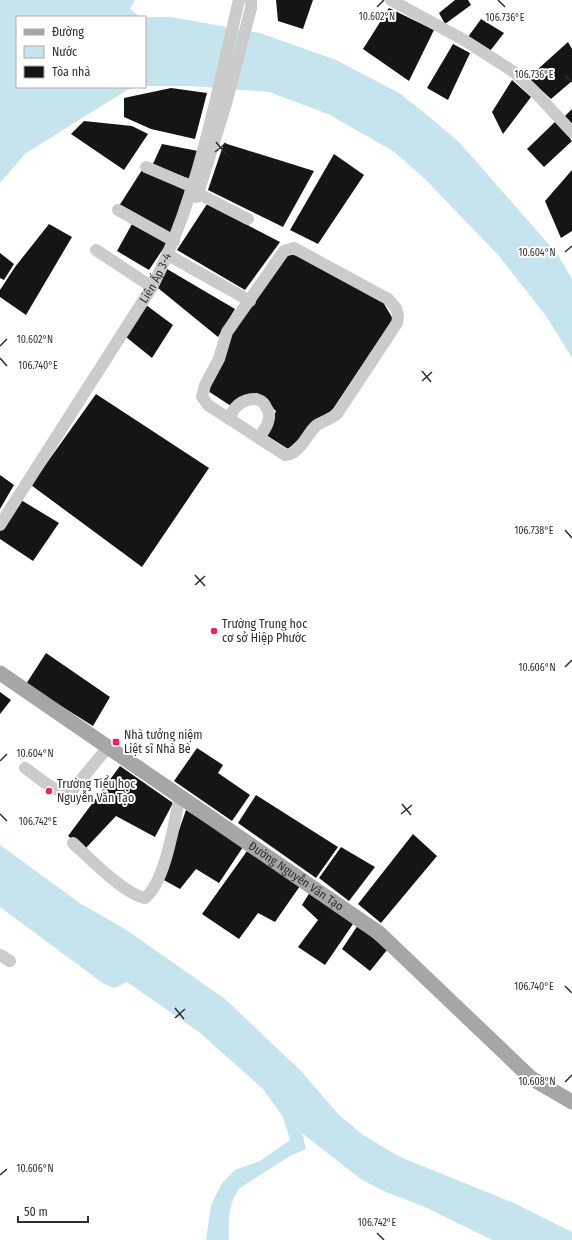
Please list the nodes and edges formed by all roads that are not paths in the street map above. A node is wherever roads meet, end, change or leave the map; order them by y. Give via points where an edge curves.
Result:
1 (239, 0) edge
2 (391, 0) edge
3 (251, 4) edge
4 (572, 132) edge
5 (146, 167) dead end
6 (196, 190) junction
7 (118, 210) dead end
8 (248, 219) dead end
9 (176, 235) junction
10 (96, 250) dead end
11 (168, 255) junction
12 (152, 287) junction
13 (250, 301) junction
14 (229, 419) junction
15 (259, 438) junction
16 (0, 525) edge
17 (0, 673) edge
18 (108, 747) junction
19 (25, 768) dead end
20 (180, 796) junction
21 (73, 843) dead end
22 (572, 1102) edge

1 - 6 street, Liên Ấp 3-4
2 - 4 street via 464,40 514,72
3 - 6 street via 226,104
5 - 6 street
6 - 8 street
6 - 9 street, Liên Ấp 3-4
7 - 9 street
9 - 11 street, Liên Ấp 3-4
10 - 12 street
11 - 12 street, Liên Ấp 3-4
11 - 13 street
12 - 16 street, Liên Ấp 3-4
13 - 14 street via 227,332 218,362 202,396 208,405
13 - 15 street via 284,251 294,248 388,299 397,307 399,315 397,323 337,414 317,426 297,450 285,455
14 - 15 street
14 - 15 street via 242,402 252,398 259,399 266,405 269,413 268,422
17 - 18 main road, Đường Nguyễn Văn Tạo
18 - 19 street via 71,792 58,791
18 - 20 main road, Đường Nguyễn Văn Tạo
20 - 21 street via 166,859 151,893 145,898 116,883
20 - 22 main road, Đường Nguyễn Văn Tạo via 379,933 532,1078

